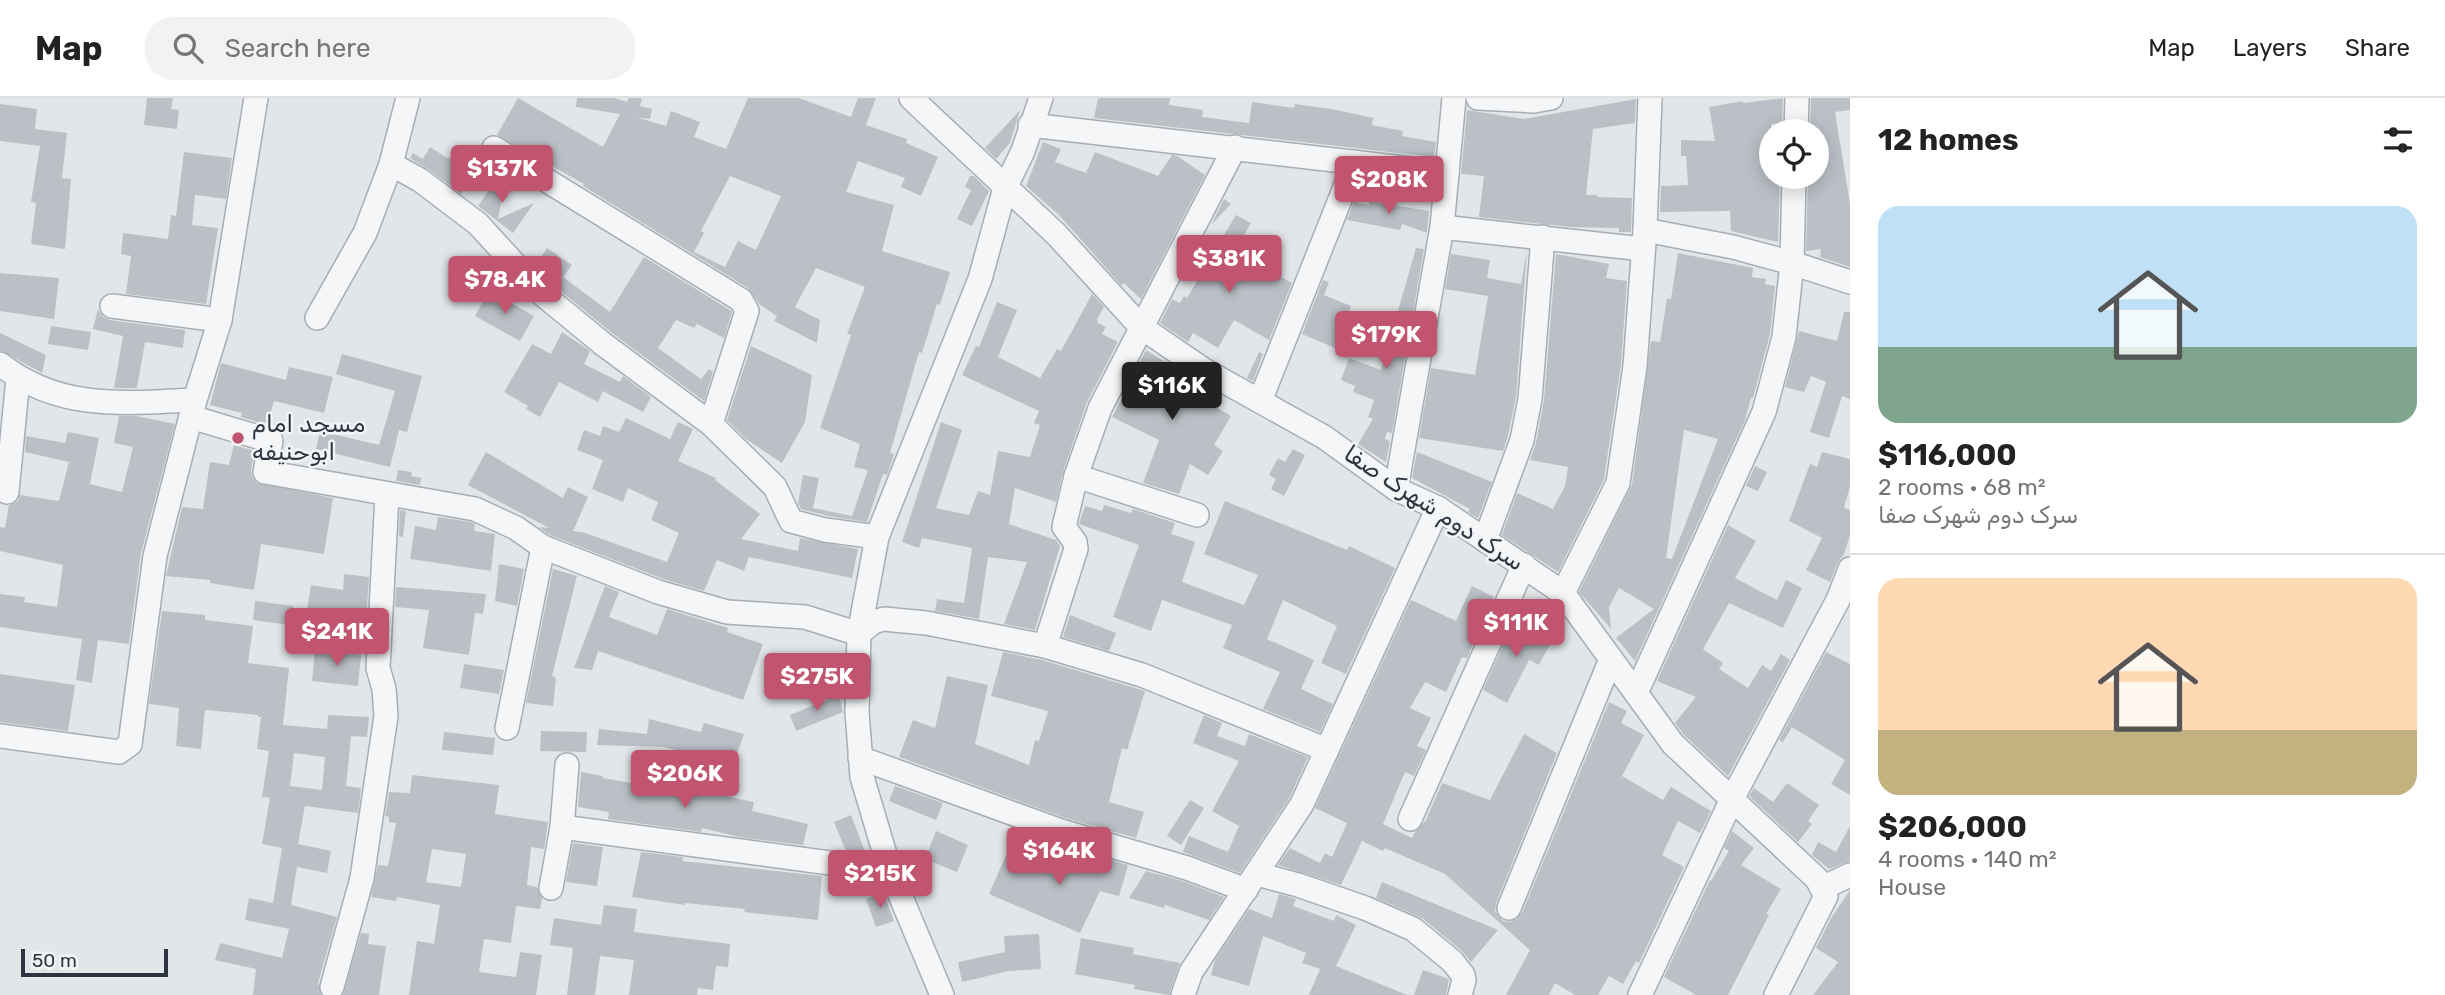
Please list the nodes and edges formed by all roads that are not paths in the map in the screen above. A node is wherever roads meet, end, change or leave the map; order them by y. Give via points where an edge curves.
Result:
1 (256, 98) edge
2 (408, 98) edge
3 (911, 98) edge
4 (1041, 98) edge
5 (1454, 98) edge
6 (1478, 98) edge
7 (1552, 98) edge
8 (1650, 98) edge
9 (1797, 98) edge
10 (1796, 119) edge
11 (1030, 125) junction
12 (1235, 147) junction
13 (494, 148) dead end
14 (1355, 162) junction
15 (391, 164) junction
16 (1447, 173) junction
17 (1005, 188) junction
18 (1794, 189) edge
19 (1442, 228) junction
20 (1544, 237) junction
21 (1644, 239) junction
22 (1792, 262) junction
23 (1850, 282) edge
24 (112, 306) dead end
25 (317, 318) dead end
26 (220, 320) junction
27 (1141, 327) junction
28 (0, 363) edge
29 (18, 378) junction
30 (1260, 401) junction
31 (193, 408) junction
32 (711, 424) junction
33 (1076, 476) junction
34 (1396, 489) junction
35 (8, 492) dead end
36 (387, 495) junction
37 (1438, 508) junction
38 (1197, 515) dead end
39 (877, 537) junction
40 (1485, 540) junction
41 (543, 547) junction
42 (1524, 565) junction
43 (1850, 569) edge
44 (1563, 593) junction
45 (859, 634) junction
46 (1045, 646) junction
47 (1611, 659) junction
48 (1636, 693) junction
49 (507, 728) dead end
50 (0, 736) edge
51 (1327, 750) junction
52 (860, 758) junction
53 (567, 765) dead end
54 (1732, 799) junction
55 (1410, 819) dead end
56 (562, 827) junction
57 (890, 871) junction
58 (1850, 875) edge
59 (1251, 882) junction
60 (551, 888) dead end
61 (1822, 888) junction
62 (1509, 908) dead end
63 (332, 987) dead end
64 (942, 995) edge
65 (1183, 995) edge
66 (1460, 995) edge
67 (1640, 995) edge
68 (1776, 995) edge

1 - 26 street
2 - 15 street
3 - 17 street, سرک دوم شهرک صفا
4 - 11 street
5 - 16 street
6 - 7 street
8 - 21 street
9 - 10 street
11 - 12 street
11 - 17 street
12 - 14 street
12 - 27 street
13 - 32 street via 746,306
14 - 16 street
14 - 30 street
15 - 25 street via 365,233
15 - 32 street via 478,224 541,293
16 - 19 street
17 - 27 street, سرک دوم شهرک صفا via 1056,234
17 - 39 street via 980,279
18 - 22 street
19 - 20 street
19 - 34 street
20 - 21 street
20 - 40 street via 1531,399 1522,440
21 - 22 street via 1733,247
21 - 44 street via 1635,366 1618,483
22 - 23 street
22 - 48 street via 1784,337 1764,412
24 - 26 street
26 - 31 street
27 - 30 street, سرک دوم شهرک صفا
27 - 33 street via 1100,408
28 - 29 street
29 - 31 street via 61,396 89,401
29 - 35 street
30 - 34 street, سرک دوم شهرک صفا via 1324,437
31 - 36 street via 271,441 265,472
31 - 50 street via 155,556 130,744 119,752
32 - 39 street via 775,487 791,521
33 - 38 street
33 - 46 street via 1063,527 1076,549
34 - 37 street, سرک دوم شهرک صفا
36 - 41 street via 475,509
36 - 63 street via 378,668 386,716 362,878
37 - 40 street, سرک دوم شهرک صفا
37 - 51 street
39 - 45 street
40 - 42 street, سرک دوم شهرک صفا
41 - 45 street via 658,592 727,612 805,617
41 - 49 street
42 - 44 street, سرک دوم شهرک صفا
42 - 55 street
43 - 54 street
44 - 47 street, سرک دوم شهرک صفا
45 - 46 street via 884,619
45 - 52 street
46 - 51 street via 1142,676
47 - 48 street, سرک دوم شهرک صفا
47 - 62 street
48 - 54 street, سرک دوم شهرک صفا via 1673,744
51 - 59 street via 1303,804
52 - 57 street
52 - 59 street via 1061,831
53 - 56 street
54 - 61 street, سرک دوم شهرک صفا
54 - 67 street
56 - 57 street
56 - 60 street
57 - 64 street
58 - 61 street
59 - 65 street via 1191,972
59 - 66 street via 1298,885 1413,929 1462,975
61 - 68 street via 1826,896

